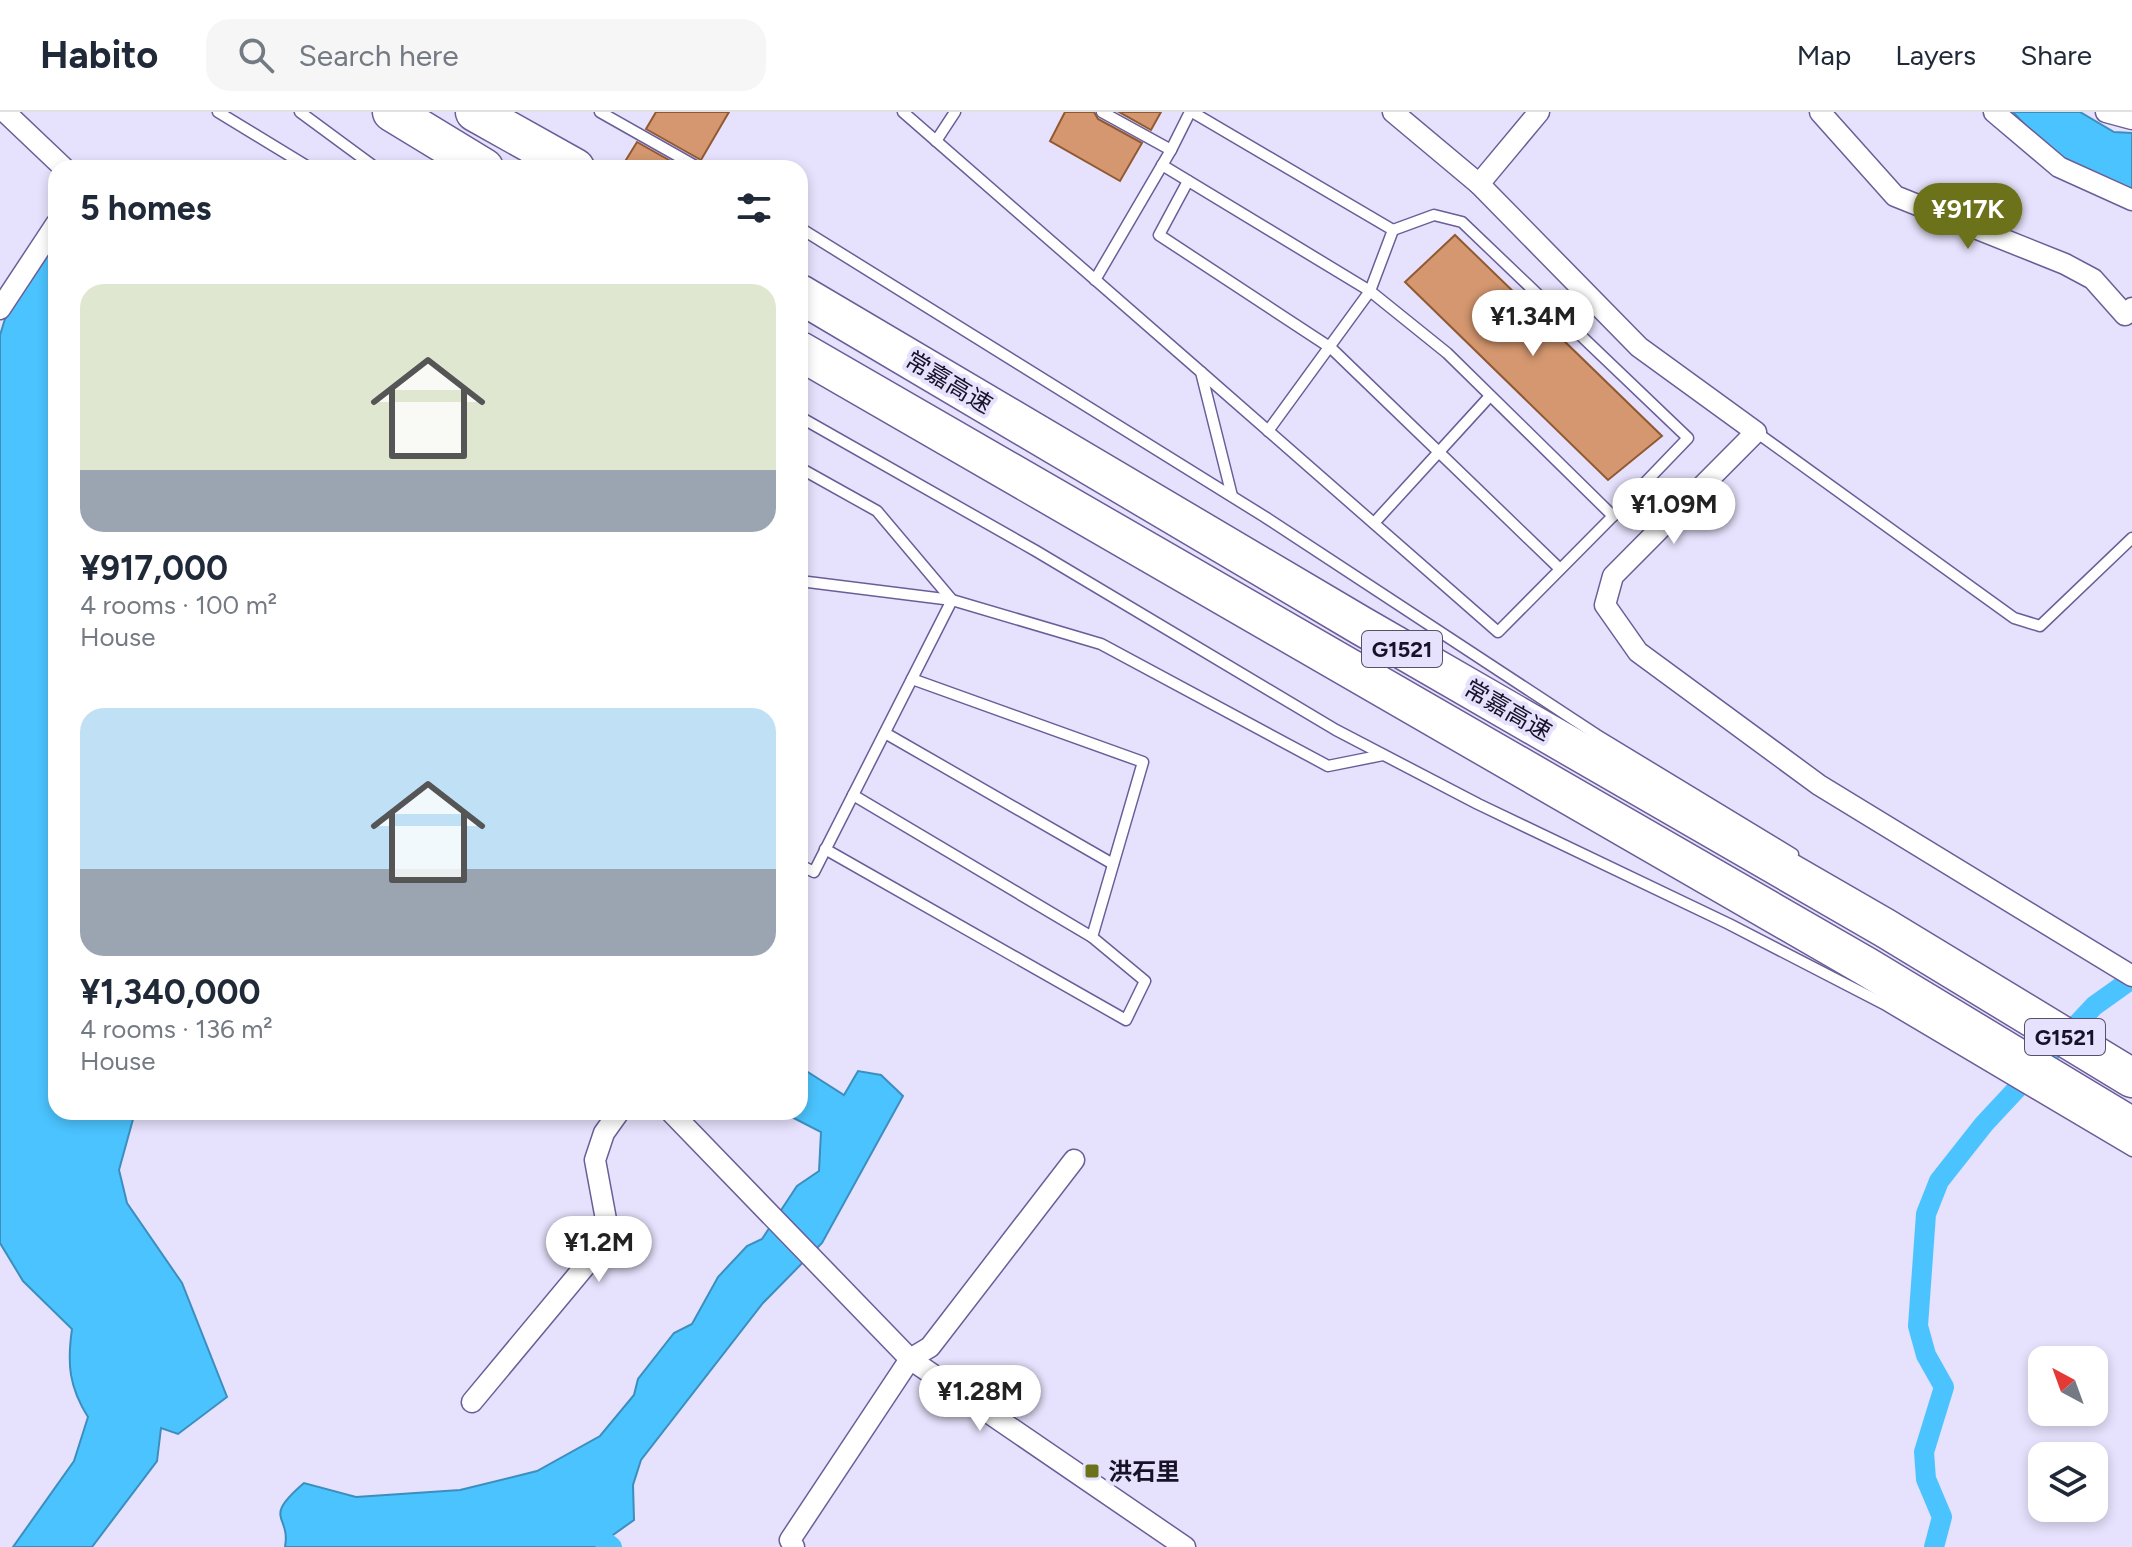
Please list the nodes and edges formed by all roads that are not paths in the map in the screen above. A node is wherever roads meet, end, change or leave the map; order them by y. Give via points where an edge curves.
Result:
1 (5, 112) edge
2 (218, 112) edge
3 (300, 112) edge
4 (392, 112) edge
5 (475, 112) edge
6 (600, 112) edge
7 (903, 112) edge
8 (955, 112) edge
9 (1102, 112) edge
10 (1191, 112) edge
11 (1393, 112) edge
12 (1820, 112) edge
13 (1994, 112) edge
14 (2106, 112) edge
15 (1534, 114) edge
16 (2132, 119) edge
17 (936, 141) junction
18 (1171, 150) junction
19 (56, 160) edge
20 (297, 160) edge
21 (365, 160) edge
22 (471, 160) edge
23 (561, 160) edge
24 (685, 160) edge
25 (1162, 165) junction
26 (1188, 181) junction
27 (1479, 184) junction
28 (2132, 200) edge
29 (1393, 230) junction
30 (808, 233) edge
31 (48, 236) edge
32 (1095, 280) junction
33 (1370, 291) junction
34 (808, 299) edge
35 (2132, 308) edge
36 (0, 309) edge
37 (1331, 348) junction
38 (808, 356) edge
39 (1201, 372) junction
40 (1490, 396) junction
41 (808, 422) edge
42 (1268, 431) junction
43 (1756, 432) junction
44 (808, 472) edge
45 (1232, 496) junction
46 (1613, 516) junction
47 (1374, 523) junction
48 (2132, 538) edge
49 (1560, 569) junction
50 (808, 582) edge
51 (952, 600) junction
52 (912, 679) junction
53 (885, 733) junction
54 (1383, 755) junction
55 (853, 795) junction
56 (825, 849) junction
57 (1113, 864) junction
58 (1809, 864) dead end
59 (808, 869) edge
60 (1884, 913) dead end
61 (1092, 937) junction
62 (2132, 976) edge
63 (2007, 1001) junction
64 (1985, 1050) junction
65 (2128, 1076) edge
66 (613, 1120) edge
67 (679, 1120) edge
68 (2132, 1127) edge
69 (2132, 1151) edge
70 (1074, 1160) dead end
71 (910, 1359) junction
72 (472, 1402) dead end
73 (794, 1547) edge
74 (1185, 1547) edge

1 - 19 street
2 - 20 lane
3 - 21 lane
4 - 22 highway
5 - 23 highway
6 - 24 lane
7 - 17 lane
8 - 17 lane
9 - 18 lane
10 - 18 lane
10 - 29 lane
11 - 27 street
12 - 35 street via 1895,196 2065,264 2093,279 2125,315
13 - 28 street via 2059,167
14 - 16 street
15 - 27 street
17 - 32 lane
18 - 25 lane
25 - 26 lane
25 - 32 lane
26 - 33 lane
26 - 37 lane via 1159,235
27 - 43 street via 1639,347
29 - 33 lane
29 - 46 lane via 1434,215 1462,222 1688,438
30 - 45 lane
31 - 36 street
32 - 39 lane
33 - 37 lane
33 - 40 lane via 1447,353
34 - 63 highway, 常嘉高速 / G1521
37 - 42 lane
37 - 49 lane
38 - 64 highway, 常嘉高速 / G1521 via 1867,967
39 - 42 lane
39 - 45 lane
40 - 46 lane
40 - 47 lane
41 - 54 lane
42 - 47 lane
43 - 48 lane via 2014,618 2040,626
43 - 62 street via 1613,576 1605,605 1638,652 1819,785
44 - 51 lane via 877,511
45 - 58 lane via 1597,735
46 - 49 lane
47 - 49 lane via 1498,632
50 - 51 lane
51 - 52 lane
51 - 54 lane via 1101,644 1328,766
52 - 53 lane
52 - 57 lane via 1143,762
53 - 55 lane
53 - 57 lane
54 - 64 lane
55 - 56 lane
55 - 61 lane
56 - 59 lane via 814,872
56 - 61 lane via 1126,1020 1145,981
57 - 61 lane
60 - 63 lane
63 - 65 highway, 常嘉高速 / G1521
64 - 68 highway, 常嘉高速 / G1521
64 - 69 lane via 2056,1106
66 - 72 street via 595,1160 607,1225 591,1259
67 - 71 street
70 - 71 street via 930,1347
71 - 73 street via 790,1540
71 - 74 street

